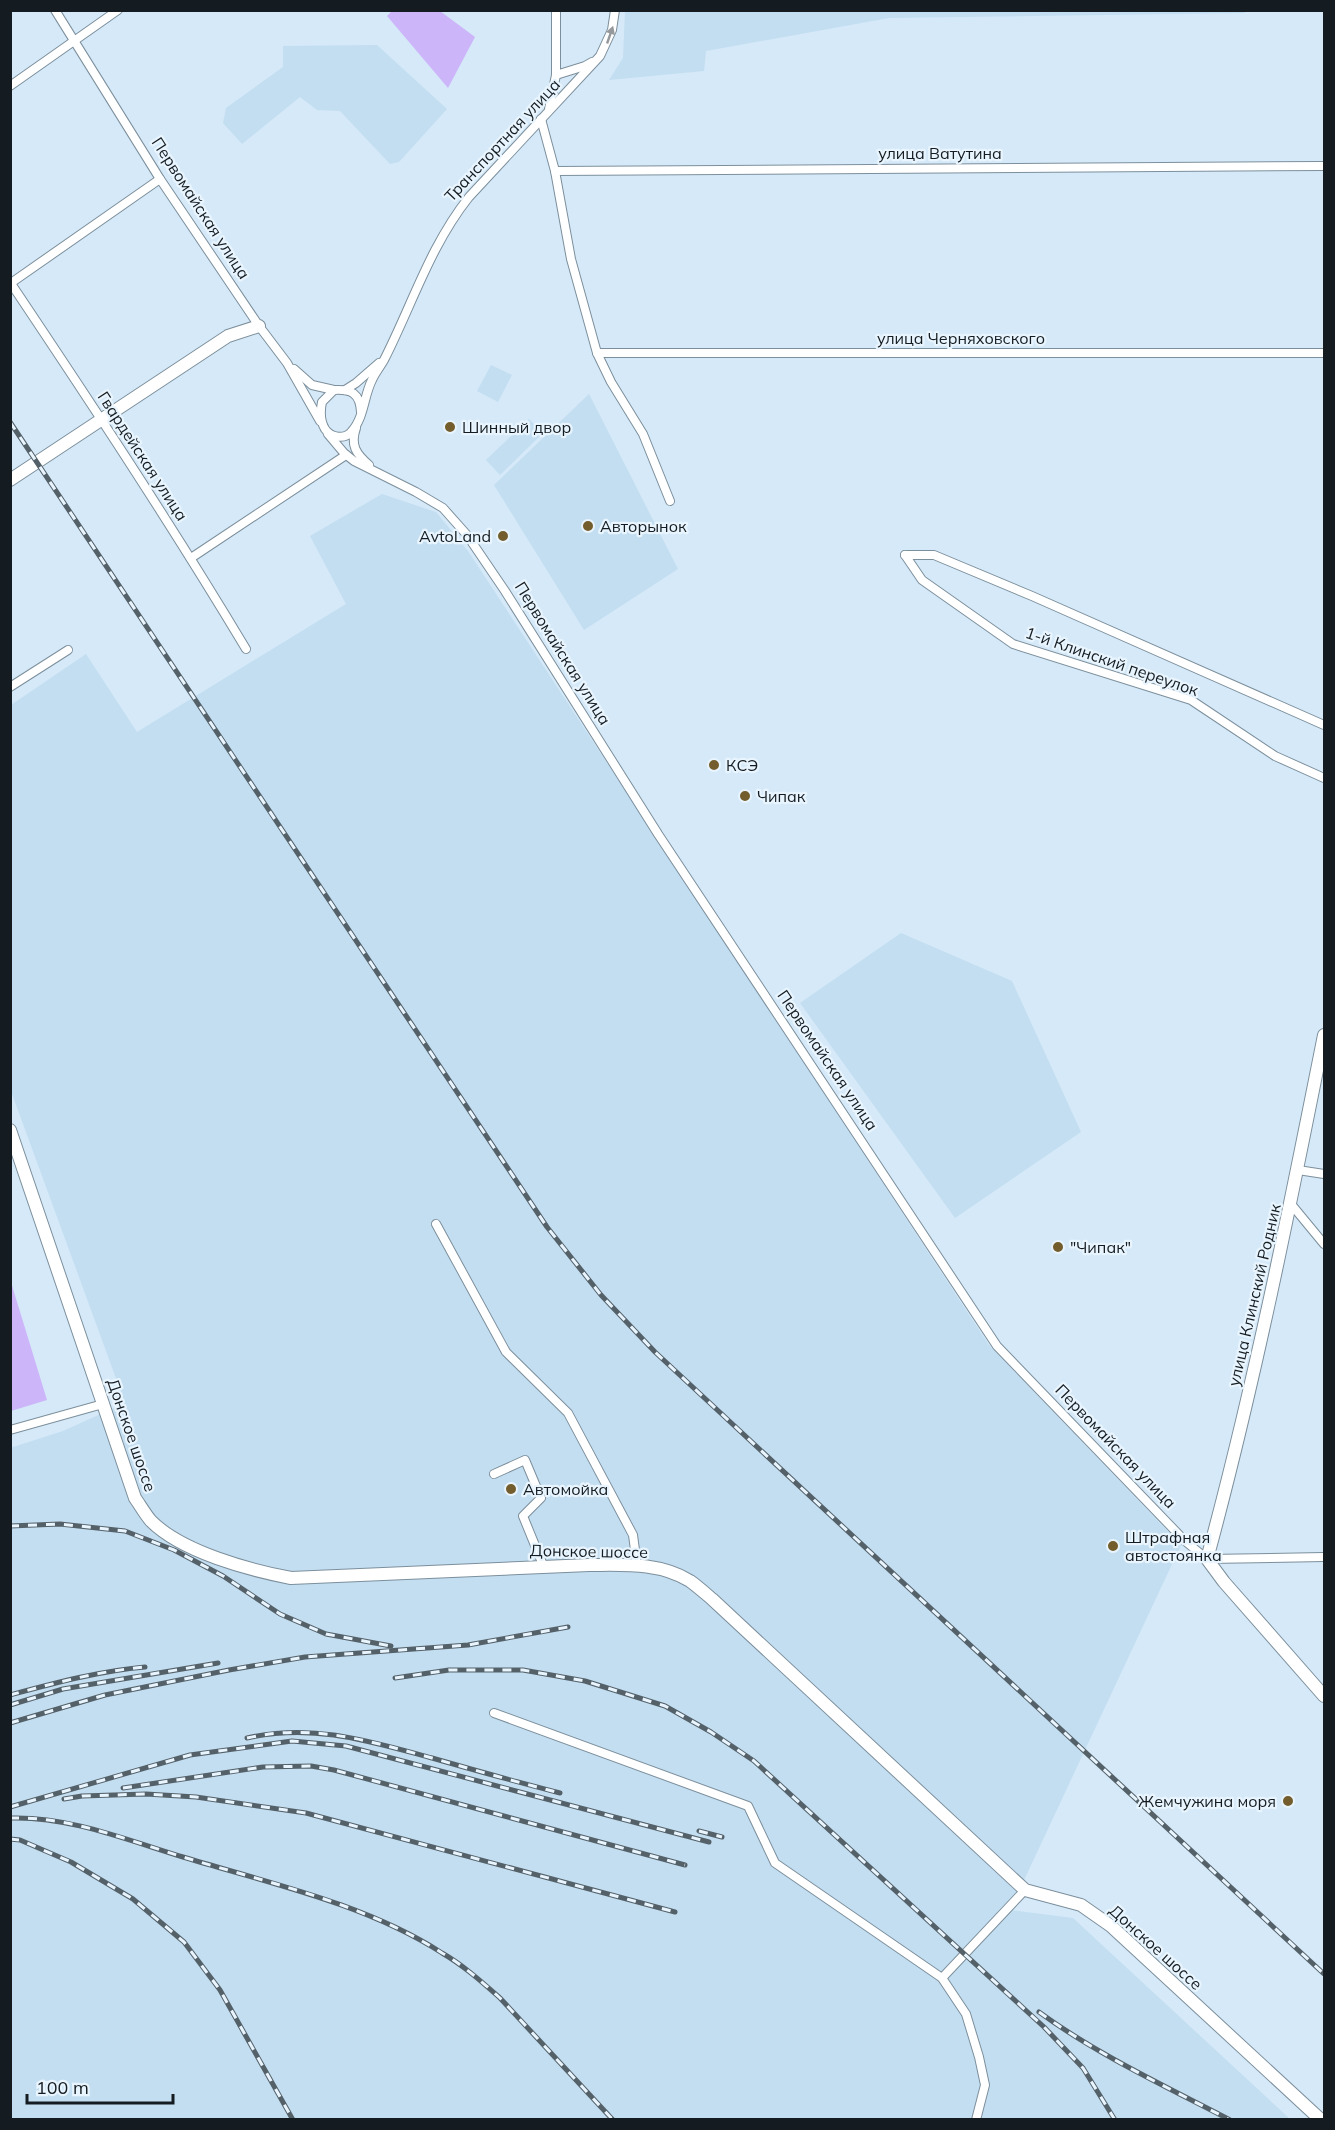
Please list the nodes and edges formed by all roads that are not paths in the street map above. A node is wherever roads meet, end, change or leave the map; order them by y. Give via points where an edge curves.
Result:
1 (55, 10) edge
2 (118, 10) edge
3 (556, 10) edge
4 (615, 10) edge
5 (76, 42) junction
6 (600, 56) junction
7 (556, 75) junction
8 (10, 86) edge
9 (544, 116) junction
10 (1324, 166) edge
11 (555, 171) junction
12 (160, 179) junction
13 (11, 282) edge
14 (259, 326) junction
15 (597, 353) junction
16 (1324, 353) edge
17 (384, 359) junction
18 (287, 363) junction
19 (334, 390) junction
20 (345, 390) junction
21 (361, 412) junction
22 (102, 419) junction
23 (321, 423) junction
24 (357, 424) junction
25 (328, 434) junction
26 (346, 455) junction
27 (387, 477) junction
28 (10, 480) edge
29 (670, 501) dead end
30 (191, 558) junction
31 (246, 649) dead end
32 (69, 650) dead end
33 (10, 687) edge
34 (1324, 725) edge
35 (1324, 778) edge
36 (1324, 1035) edge
37 (10, 1130) edge
38 (1298, 1170) junction
39 (1324, 1174) edge
40 (1291, 1204) junction
41 (436, 1224) dead end
42 (1324, 1244) edge
43 (103, 1404) junction
44 (10, 1430) edge
45 (494, 1474) dead end
46 (1324, 1557) edge
47 (1207, 1559) junction
48 (543, 1565) junction
49 (637, 1565) junction
50 (1324, 1696) edge
51 (494, 1713) dead end
52 (1025, 1890) junction
53 (942, 1978) junction
54 (976, 2120) edge
55 (1321, 2120) edge

1 - 5 street, Первомайская улица
2 - 5 street
3 - 7 street
6 -> 4 street, Транспортная улица via 612,30
5 - 8 street
5 - 12 street, Первомайская улица
6 - 7 street via 585,66
6 - 9 street, Транспортная улица
7 - 9 street via 554,93
9 - 11 street
9 - 17 street, Транспортная улица via 454,216
10 - 11 street, улица Ватутина
11 - 15 street via 571,259
12 - 13 street
12 - 14 street, Первомайская улица
13 - 22 street, Гвардейская улица
14 - 18 street, Первомайская улица
14 - 22 main road via 228,336
15 - 16 street, улица Черняховского
15 - 29 street via 643,434
17 - 20 street
17 - 21 street, Транспортная улица
18 - 19 street via 312,385
18 - 23 street, Первомайская улица
19 - 20 street
19 - 23 street via 322,402
20 - 21 street via 356,396
21 - 24 street
22 - 28 main road
22 - 30 street, Гвардейская улица
23 - 25 street
24 - 25 street via 346,436
24 - 27 street via 353,437 357,453
25 - 26 street, Первомайская улица
26 - 27 street, Первомайская улица
26 - 30 street
27 - 47 street, Первомайская улица via 437,504 468,535 658,834 997,1346 1185,1541
30 - 31 street, Гвардейская улица
32 - 33 street
34 - 35 street, 1-й Клинский переулок via 934,555 905,555 922,580 1013,644 1191,700 1275,756
36 - 38 main road, улица Клинский Родник
37 - 43 main road, Донское шоссе
38 - 39 street
38 - 40 main road, улица Клинский Родник
40 - 42 street
40 - 47 main road, улица Клинский Родник
41 - 49 street via 507,1352 568,1413 633,1535
43 - 44 street
43 - 48 main road, Донское шоссе via 135,1498 150,1520 172,1537 256,1572 291,1578
45 - 48 street via 525,1460 541,1498 523,1516
46 - 47 street
47 - 50 main road, Первомайская улица
48 - 49 main road, Донское шоссе
49 - 52 main road, Донское шоссе via 663,1569 689,1581 712,1599
51 - 53 street via 748,1806 775,1863
52 - 53 street
52 - 55 main road, Донское шоссе via 1081,1905 1111,1926
53 - 54 street via 966,2014 979,2057 985,2085

